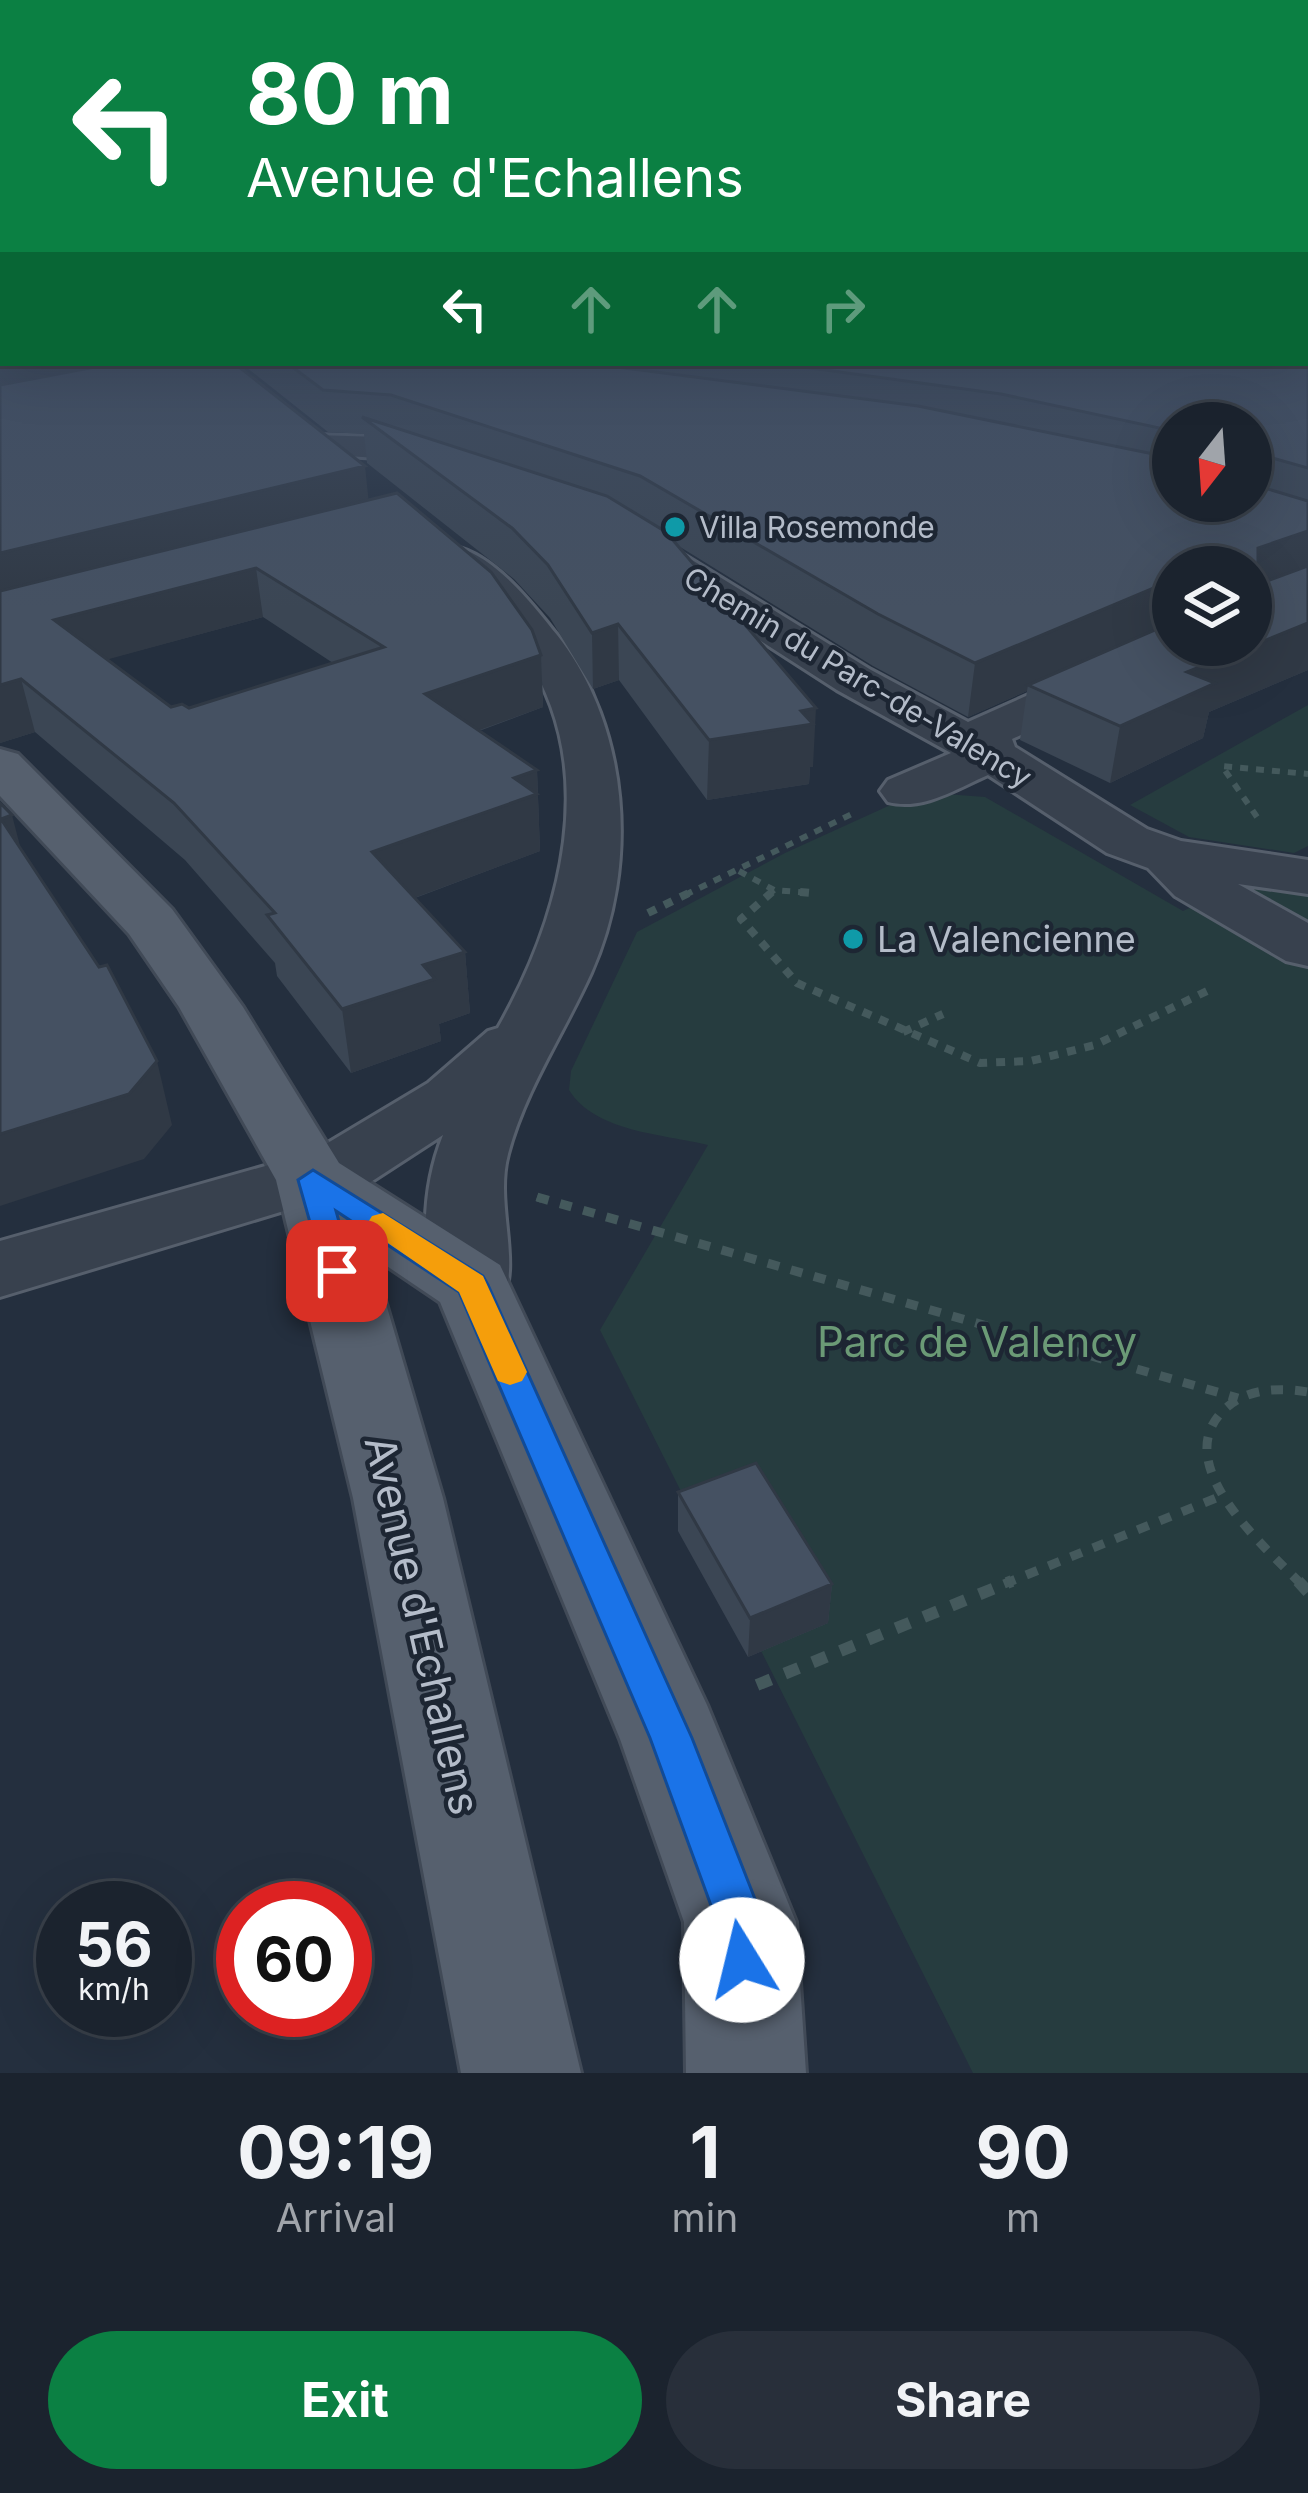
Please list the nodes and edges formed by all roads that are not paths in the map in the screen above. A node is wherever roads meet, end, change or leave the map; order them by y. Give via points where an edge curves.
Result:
1 (352, 476) edge
2 (481, 483) edge
3 (609, 527) edge
4 (424, 535) edge
5 (1152, 657) edge
6 (992, 755) junction
7 (0, 765) edge
8 (907, 791) road end
9 (1284, 855) edge
10 (1168, 856) junction
11 (1308, 948) edge
12 (527, 1027) junction
13 (313, 1180) junction
14 (0, 1269) edge
15 (472, 1285) junction
16 (740, 1922) junction
17 (521, 2073) edge
18 (746, 2073) edge
19 (793, 2073) edge

1 - 2 street via 298,432 380,448
3 - 6 street, Chemin du Parc-de-Valency via 854,680
4 - 12 street via 535,631 578,708 592,759 586,894 556,981
5 - 6 street via 986,733
6 - 8 street
6 - 10 street, Chemin du Parc-de-Valency via 1127,841
7 - 13 main road, Avenue d'Echallens via 151,922
9 - 10 street
10 - 11 street, Chemin du Parc-de-Valency via 1196,884
12 - 13 street via 452,1098
12 - 15 street via 466,1176
13 - 14 street
13 - 15 main road, Avenue d'Echallens
13 - 17 main road, Avenue d'Echallens via 398,1498
15 - 16 main road via 671,1738
16 - 18 main road
16 - 19 main road

